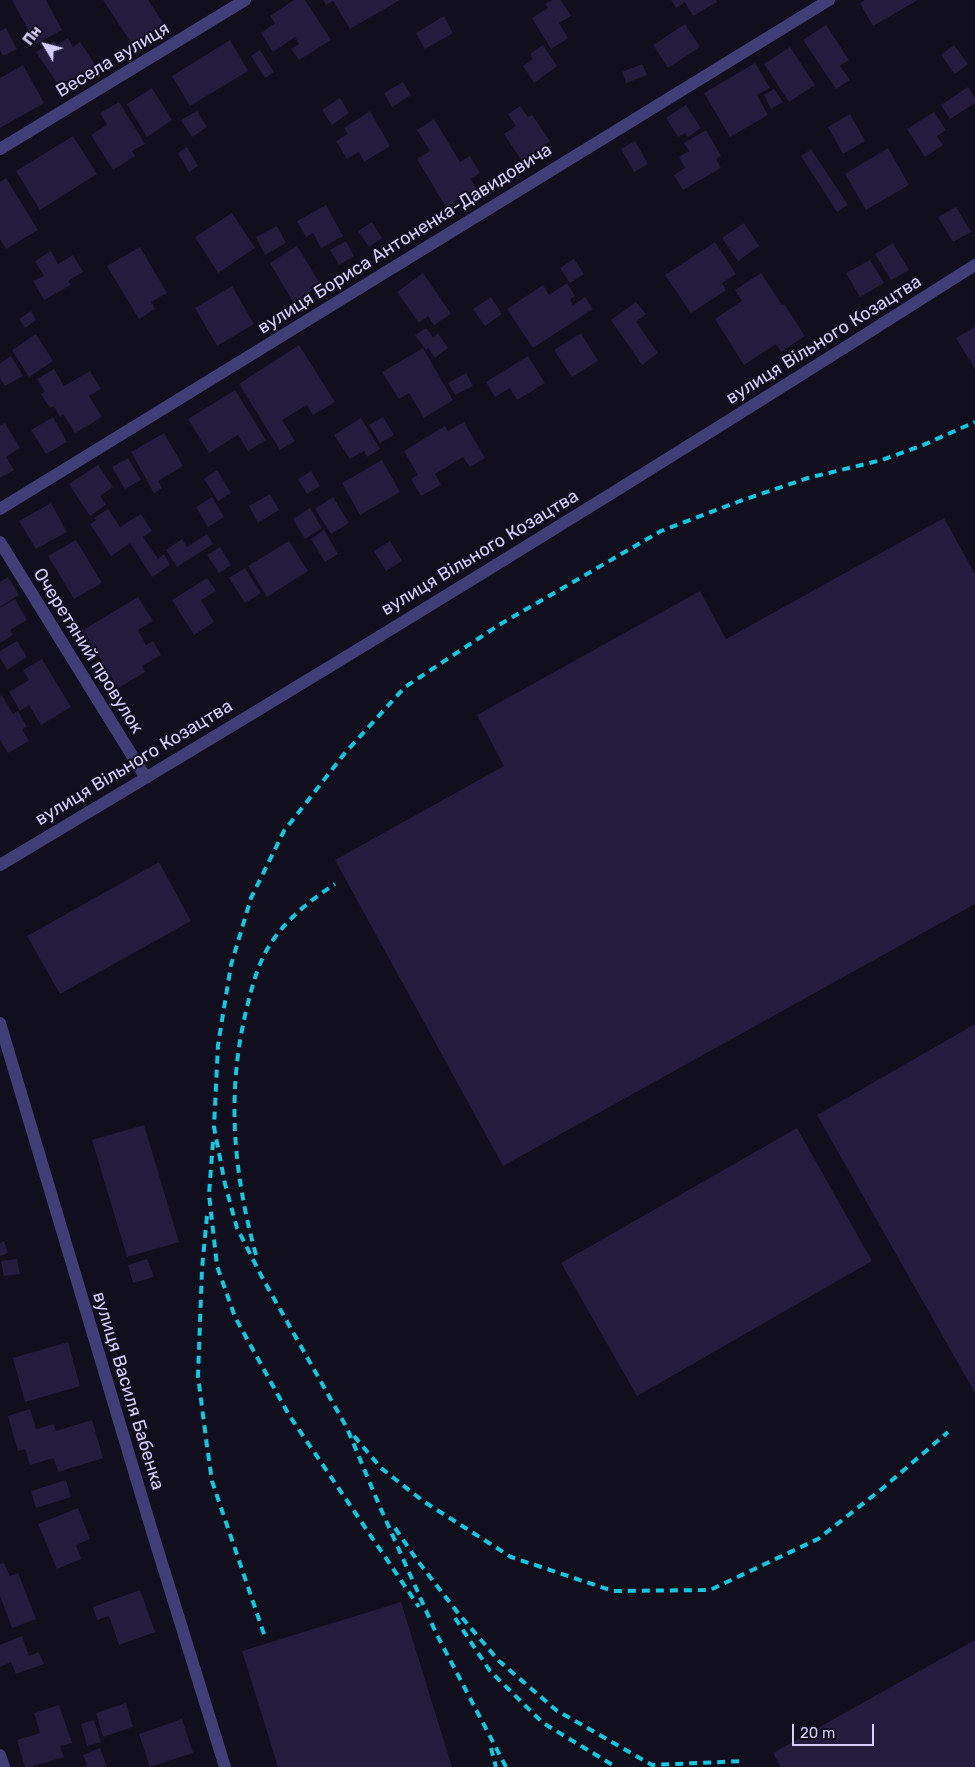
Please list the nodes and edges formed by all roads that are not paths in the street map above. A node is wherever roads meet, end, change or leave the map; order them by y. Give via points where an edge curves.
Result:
1 (245, 0) edge
2 (829, 0) edge
3 (0, 150) edge
4 (975, 265) edge
5 (0, 508) edge
6 (0, 542) edge
7 (146, 778) junction
8 (0, 864) edge
9 (0, 1023) edge
10 (0, 1755) edge
11 (4, 1767) edge
12 (225, 1767) edge

1 - 3 street, Весела вулиця
2 - 5 street, вулиця Бориса Антоненка-Давидовича
4 - 7 street, вулиця Вільного Козацтва via 756,404
6 - 7 street, Очеретяний провулок
7 - 8 street, вулиця Вільного Козацтва
9 - 12 street, вулиця Василя Бабенка
10 - 11 street

